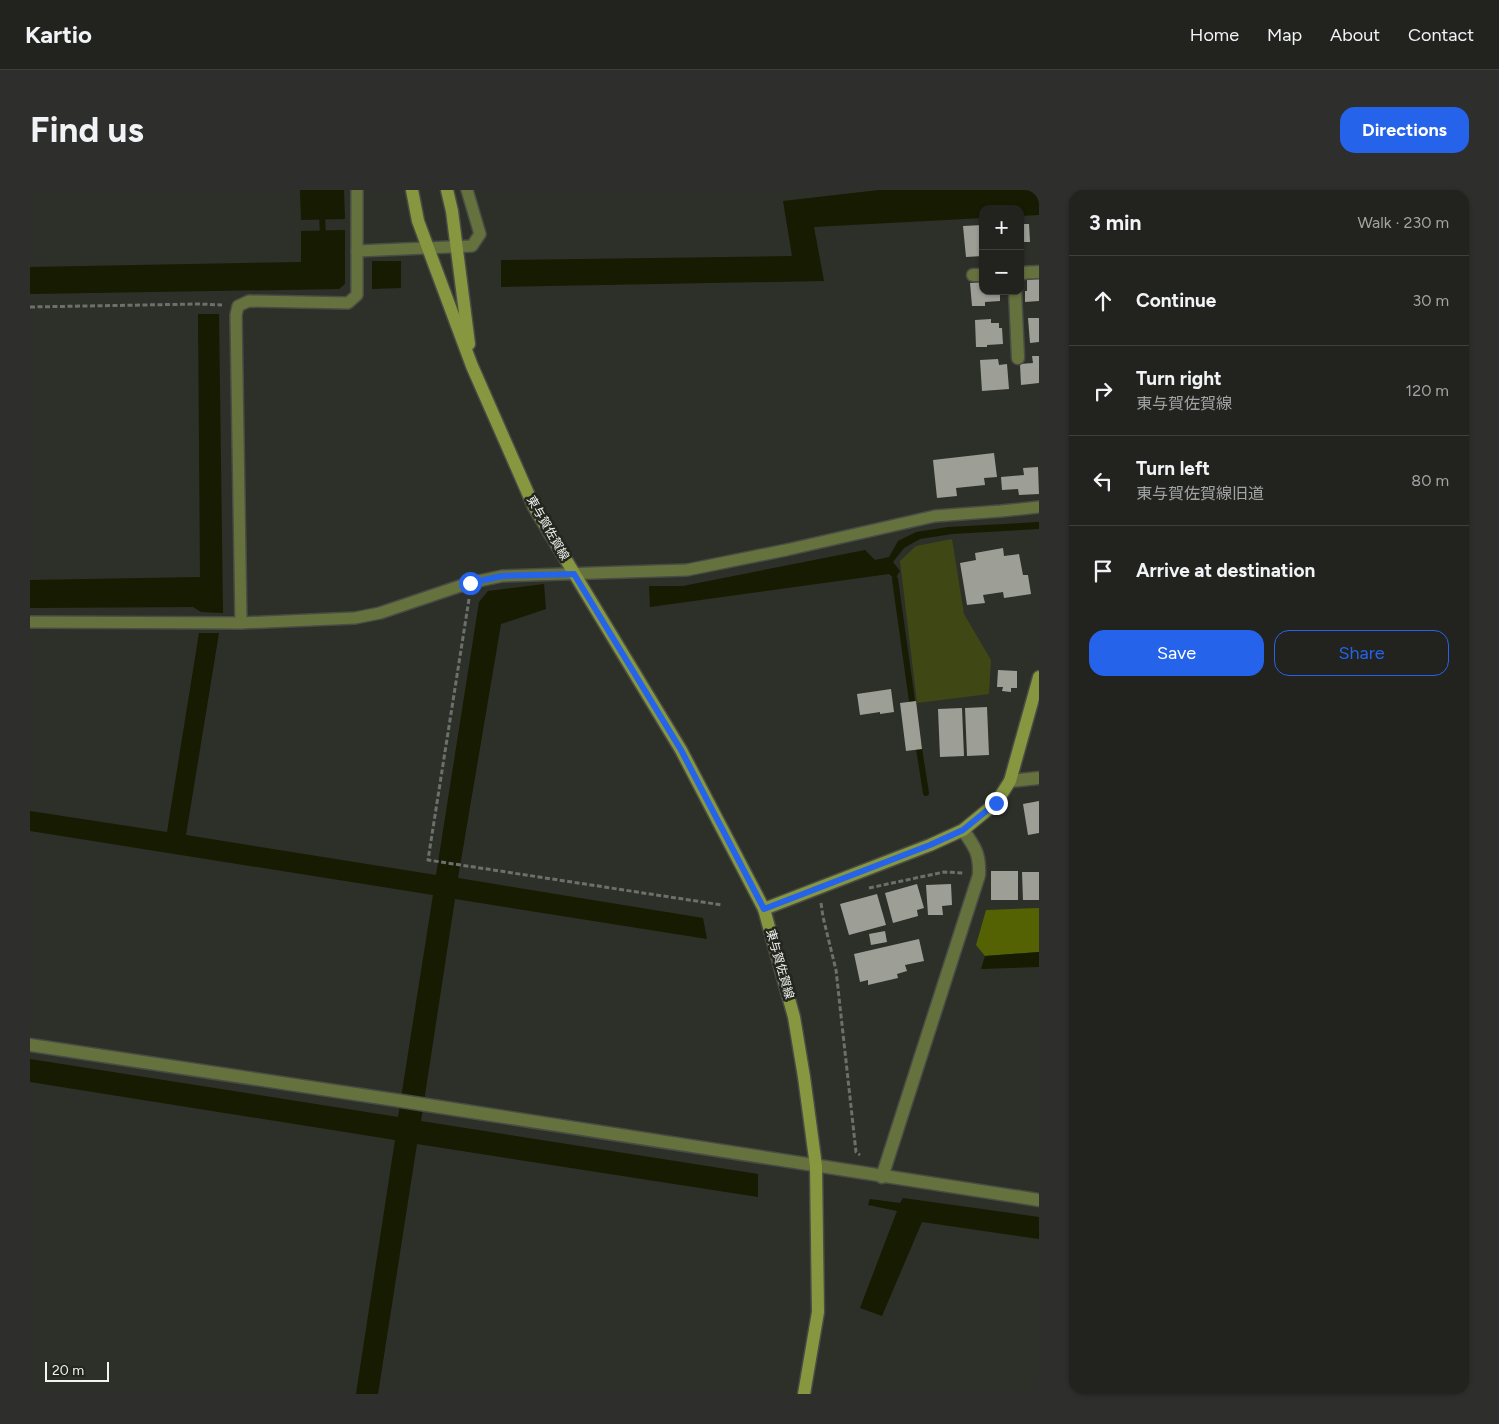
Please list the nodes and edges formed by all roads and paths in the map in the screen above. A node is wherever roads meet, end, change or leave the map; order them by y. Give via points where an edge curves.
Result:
1 (357, 190) edge
2 (412, 190) edge
3 (447, 190) edge
4 (468, 190) edge
5 (456, 247) junction
6 (428, 249) junction
7 (357, 251) junction
8 (1039, 272) edge
9 (1024, 273) edge
10 (1015, 295) edge
11 (238, 306) junction
12 (30, 307) edge
13 (1018, 358) dead end
14 (472, 366) junction
15 (1039, 507) edge
16 (574, 574) junction
17 (470, 583) junction
18 (30, 622) edge
19 (241, 623) junction
20 (1039, 678) edge
21 (1039, 778) edge
22 (1010, 781) junction
23 (963, 830) junction
24 (979, 875) junction
25 (868, 889) dead end
26 (820, 899) dead end
27 (722, 905) dead end
28 (764, 909) junction
29 (30, 1045) edge
30 (816, 1166) junction
31 (882, 1176) junction
32 (1039, 1200) edge
33 (804, 1394) edge

1 - 7 lane
2 - 6 main road, 東与賀佐賀線
3 - 5 main road, 東与賀佐賀線
4 - 5 lane via 480,234 472,246
5 - 6 lane
5 - 14 main road, 東与賀佐賀線
6 - 7 lane
6 - 14 main road, 東与賀佐賀線
7 - 11 lane via 357,295 348,302 249,301
8 - 9 street
10 - 13 street
11 - 12 path
11 - 19 lane
14 - 16 main road, 東与賀佐賀線 via 534,507
15 - 16 lane via 935,516 687,570
16 - 17 lane via 502,576
16 - 28 main road, 東与賀佐賀線 via 681,750
17 - 19 lane via 355,618
17 - 27 path via 428,860
18 - 19 lane
20 - 22 main road
21 - 22 street
22 - 23 main road via 996,803
23 - 24 street via 980,862
23 - 28 main road
24 - 25 path via 944,872
24 - 31 street
26 - 31 path via 836,970 856,1152
28 - 30 main road, 東与賀佐賀線 via 794,1017
29 - 30 street
30 - 31 street
30 - 33 main road, 東与賀佐賀線 via 818,1312
31 - 32 street

